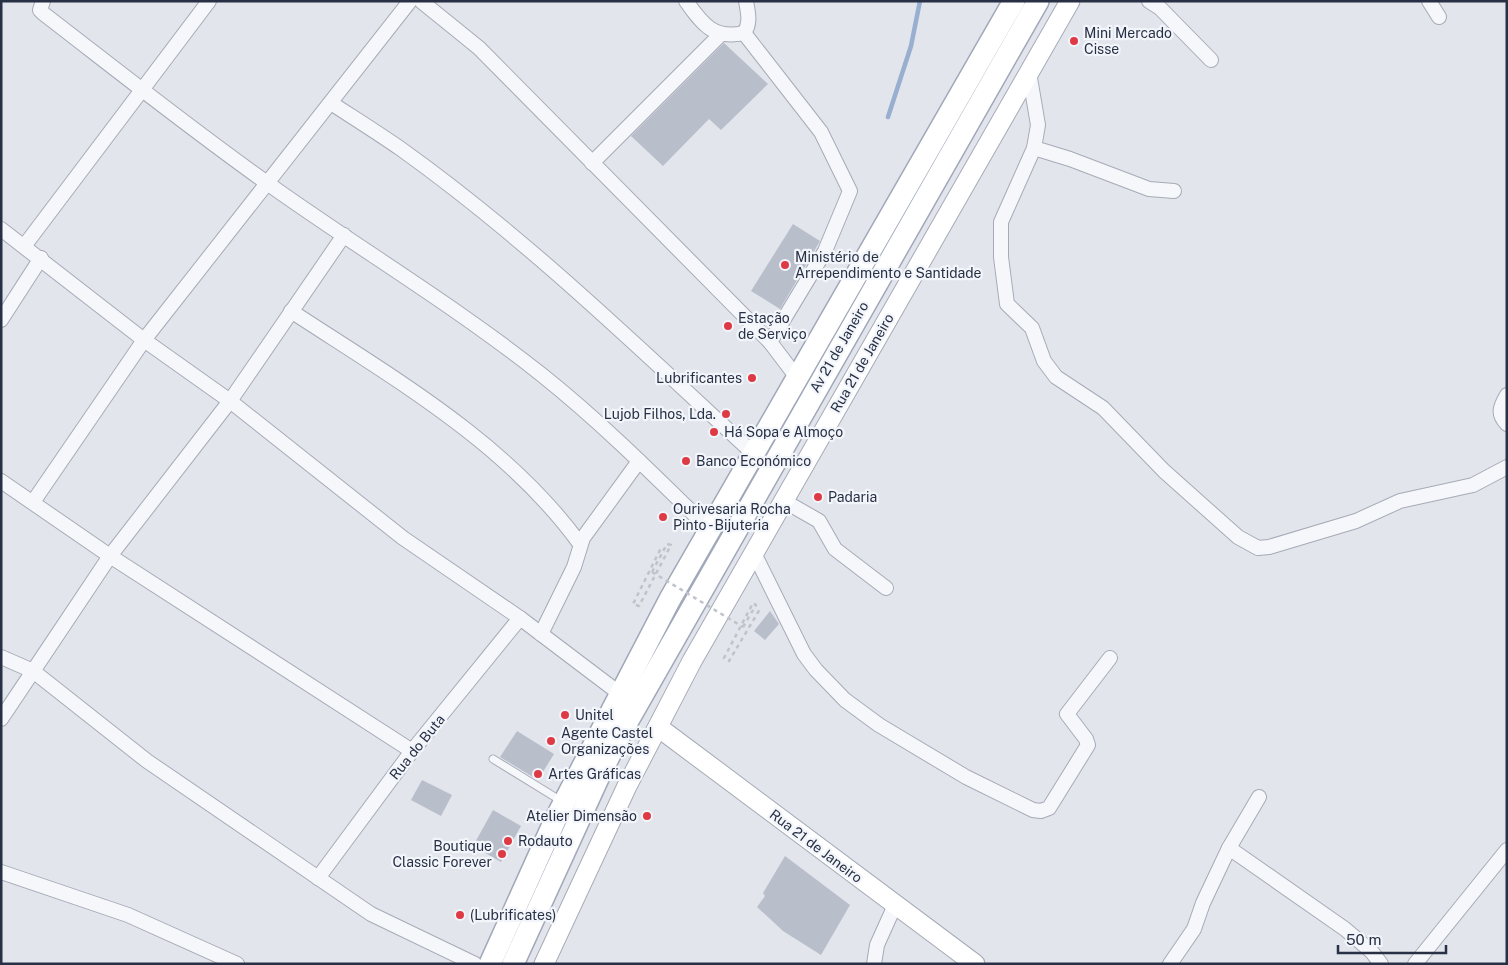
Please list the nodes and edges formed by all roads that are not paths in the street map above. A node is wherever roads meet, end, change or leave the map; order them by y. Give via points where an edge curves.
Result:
1 (43, 1) edge
2 (209, 1) edge
3 (410, 1) edge
4 (421, 1) edge
5 (686, 1) edge
6 (746, 1) edge
7 (1014, 1) edge
8 (1038, 1) edge
9 (1070, 1) edge
10 (1149, 1) edge
11 (1429, 1) edge
12 (1439, 16) dead end
13 (744, 33) junction
14 (720, 35) junction
15 (1211, 60) dead end
16 (1029, 72) junction
17 (143, 91) junction
18 (331, 102) junction
19 (1034, 148) junction
20 (592, 163) junction
21 (267, 184) junction
22 (1174, 191) dead end
23 (1, 229) edge
24 (344, 235) junction
25 (25, 245) junction
26 (41, 258) junction
27 (291, 311) junction
28 (1, 320) edge
29 (144, 340) junction
30 (770, 342) junction
31 (798, 379) junction
32 (1507, 395) edge
33 (230, 401) junction
34 (1507, 424) edge
35 (754, 454) junction
36 (639, 461) junction
37 (1507, 467) edge
38 (1, 481) edge
39 (784, 501) junction
40 (33, 502) junction
41 (710, 530) junction
42 (580, 544) junction
43 (754, 553) junction
44 (110, 556) junction
45 (886, 588) dead end
46 (520, 618) junction
47 (541, 634) junction
48 (1, 657) edge
49 (1110, 658) dead end
50 (33, 672) junction
51 (619, 693) junction
52 (1, 718) edge
53 (658, 727) junction
54 (412, 751) junction
55 (493, 759) dead end
56 (1259, 797) dead end
57 (564, 802) junction
58 (1229, 848) junction
59 (1507, 850) edge
60 (1, 872) edge
61 (318, 878) junction
62 (895, 905) junction
63 (231, 963) edge
64 (475, 964) edge
65 (490, 964) edge
66 (513, 964) edge
67 (544, 964) edge
68 (874, 964) edge
69 (975, 964) edge
70 (1170, 964) edge
71 (1381, 964) edge
72 (1415, 964) edge

1 - 17 street via 40,10 44,14
2 - 17 street
3 - 18 street
4 - 20 street via 479,48
5 - 14 street via 707,26
6 - 13 street via 749,21
7 - 31 main road
8 - 66 main road, Av 21 de Janeiro via 622,731
9 - 16 street, Rua 21 de Janeiro
10 - 15 street via 1160,8
11 - 12 street
13 - 14 street
13 - 30 street via 821,132 850,191 825,252
14 - 20 street
16 - 19 street via 1038,116
16 - 39 street, Rua 21 de Janeiro
17 - 21 street
17 - 25 street
18 - 21 street
18 - 35 street via 401,149 533,254
19 - 22 street via 1144,188
19 - 37 street via 1001,222 1001,257 1007,304 1032,328 1044,361 1056,377 1103,408 1164,471 1247,544 1269,547 1356,521 1400,501 1473,485
20 - 30 street
21 - 24 street
21 - 29 street
23 - 25 street
24 - 27 street
24 - 36 street via 480,327 544,377
25 - 26 street
26 - 28 street
26 - 29 street
27 - 33 street
27 - 42 street via 421,397 477,439 542,498
29 - 33 street
29 - 40 street
30 - 31 street
31 - 35 main road
32 - 34 street via 1499,409
33 - 44 street
33 - 46 street via 403,538
35 - 41 main road
36 - 41 street
36 - 42 street
38 - 40 street
39 - 43 street, Rua 21 de Janeiro
39 - 45 street via 819,521 835,549
40 - 44 street
41 - 51 main road
42 - 47 street via 574,567
43 - 49 street via 804,654 845,700 879,725 966,777 1033,810 1049,808 1088,745 1067,714
43 - 53 street, Rua 21 de Janeiro
44 - 50 street
44 - 54 street
46 - 47 street
46 - 54 street, Rua do Buta
47 - 51 street
48 - 50 street
50 - 52 street
50 - 61 street via 147,761
51 - 57 main road
53 - 62 street, Rua 21 de Janeiro
53 - 67 street, Rua 21 de Janeiro via 607,825
54 - 61 street, Rua do Buta
55 - 57 lane
56 - 58 street
57 - 65 main road via 521,890
58 - 70 street via 1194,928
58 - 71 street via 1344,930 1372,952
59 - 72 street
60 - 63 street via 136,918
61 - 64 street via 371,914
62 - 68 street via 877,945
62 - 69 street, Rua 21 de Janeiro

